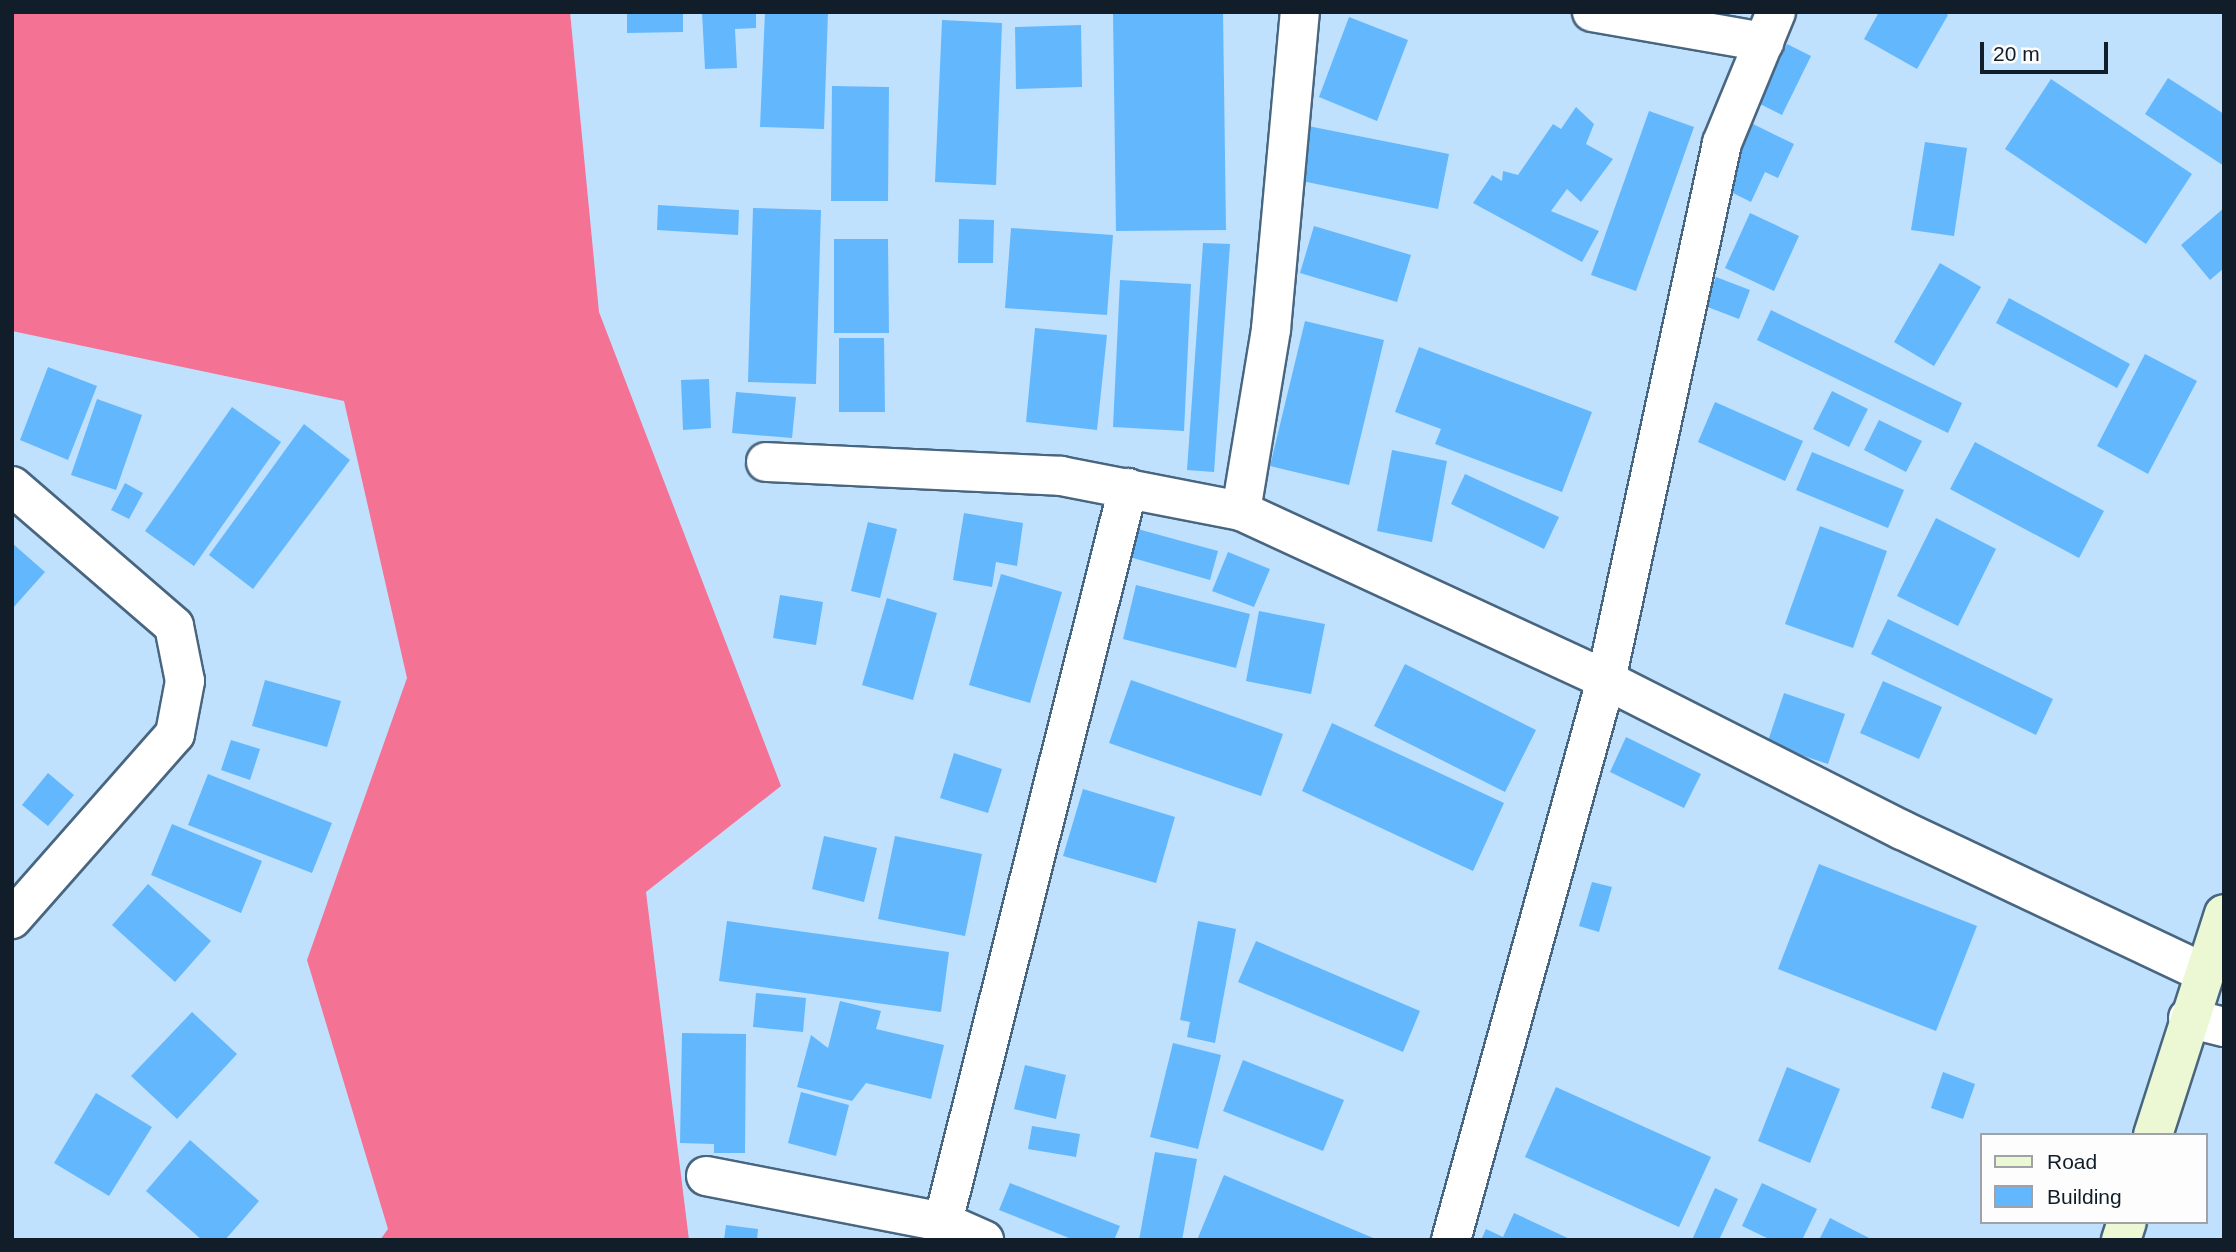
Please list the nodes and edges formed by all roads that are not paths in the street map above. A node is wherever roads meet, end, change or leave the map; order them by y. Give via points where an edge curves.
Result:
1 (1300, 12) edge
2 (1592, 12) edge
3 (1770, 27) edge
4 (766, 462) dead end
5 (12, 486) edge
6 (1128, 488) junction
7 (1241, 511) junction
8 (1606, 680) junction
9 (2224, 914) edge
10 (12, 919) edge
11 (2203, 972) junction
12 (2206, 1023) edge
13 (2154, 1133) edge
14 (706, 1176) dead end
15 (943, 1222) junction
16 (984, 1240) edge
17 (1451, 1240) edge

1 - 7 street via 1271,329
2 - 3 street
3 - 8 street via 1722,143
4 - 6 street via 1061,476
5 - 10 street via 174,626 185,681 175,734
6 - 7 street
6 - 15 street
7 - 8 street
8 - 11 street via 1902,830
8 - 17 street
9 - 11 street
11 - 12 street
12 - 13 street
14 - 15 street
15 - 16 street

